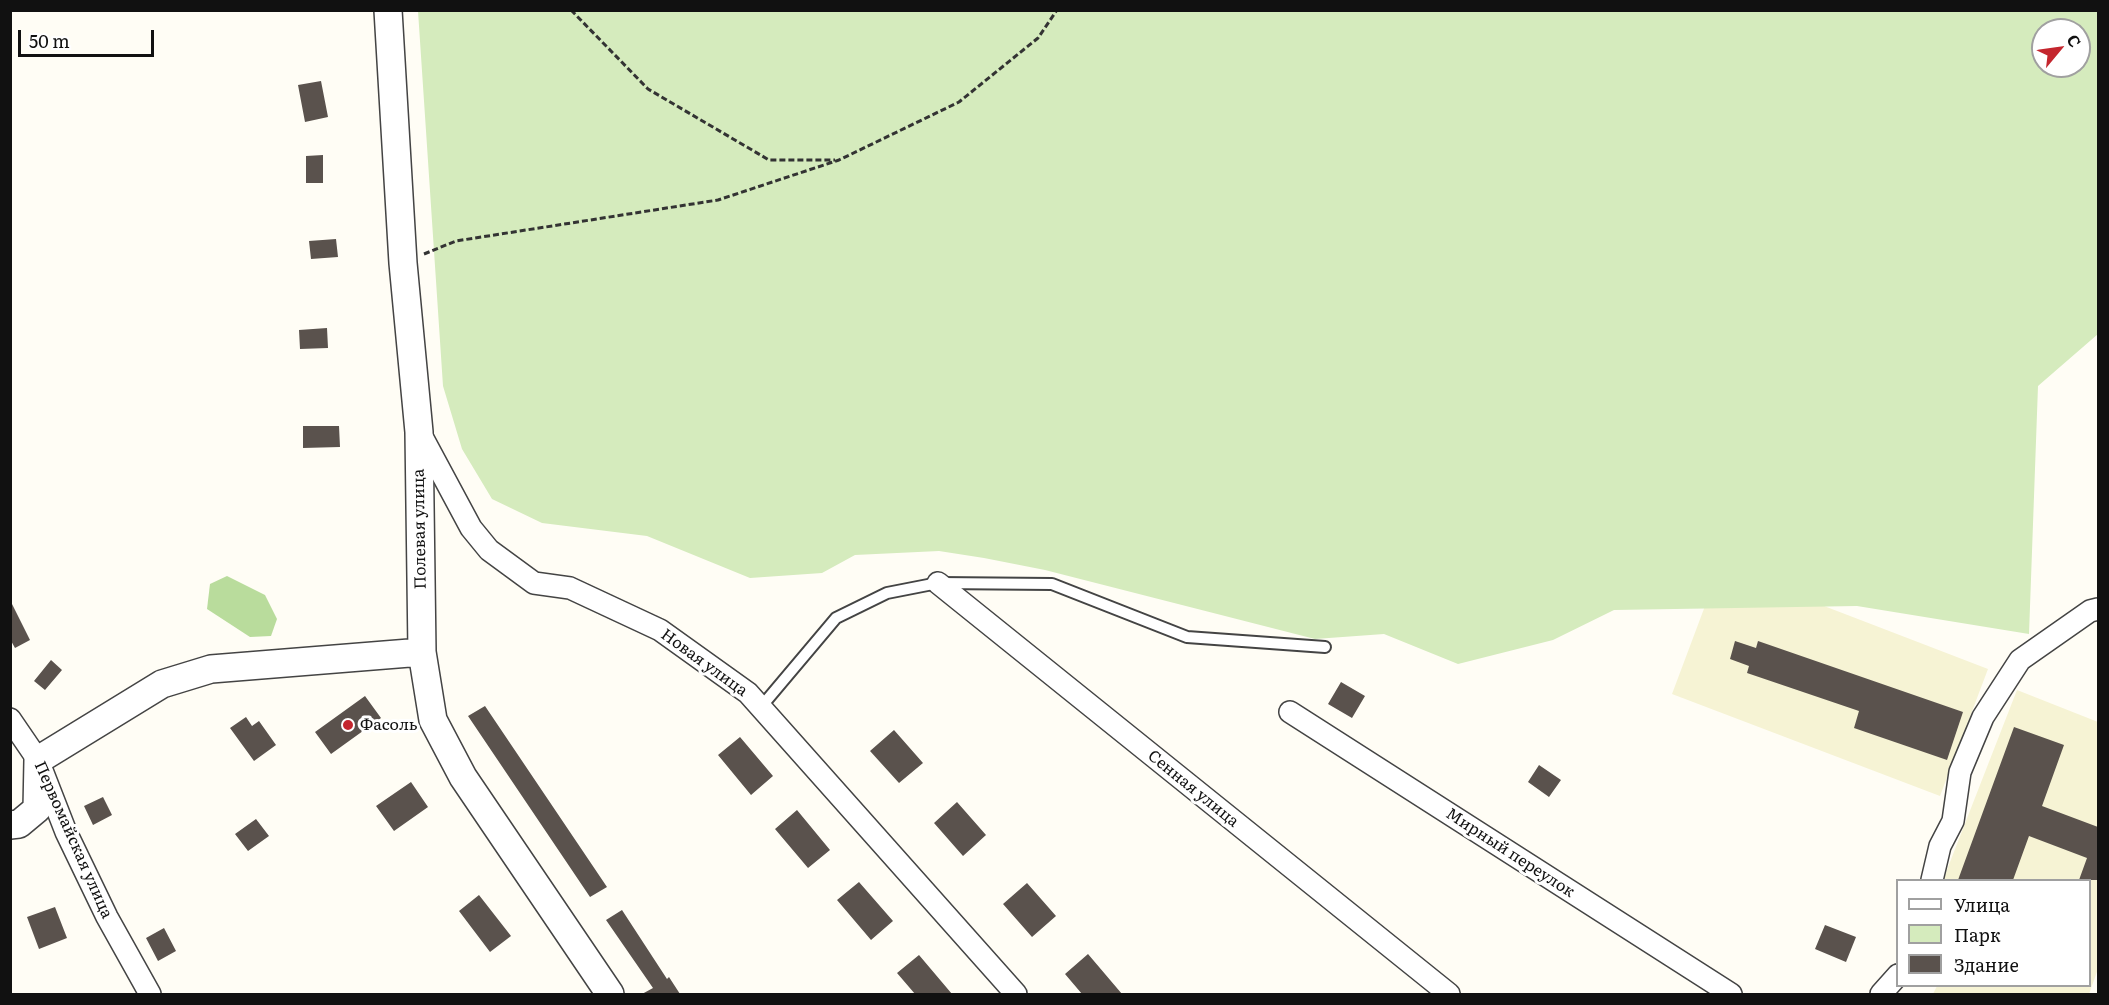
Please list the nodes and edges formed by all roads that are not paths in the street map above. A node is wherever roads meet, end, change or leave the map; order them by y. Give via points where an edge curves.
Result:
1 (388, 10) edge
2 (419, 432) junction
3 (938, 583) junction
4 (2098, 609) edge
5 (1325, 647) dead end
6 (422, 652) junction
7 (761, 707) junction
8 (1290, 712) dead end
9 (10, 719) edge
10 (38, 760) junction
11 (10, 825) edge
12 (1932, 879) edge
13 (1896, 977) edge
14 (150, 994) edge
15 (610, 994) edge
16 (1016, 994) edge
17 (1449, 994) edge
18 (1731, 994) edge
19 (1881, 994) edge

1 - 2 street, Полевая улица via 403,263
2 - 6 street, Полевая улица
2 - 7 street, Новая улица via 471,528 510,567 534,583 570,588 660,630 748,693
3 - 5 lane via 1052,584 1187,636
3 - 7 lane via 887,593 837,618
3 - 17 street, Сенная улица
4 - 12 street via 2020,660 1983,717 1960,772 1953,821 1940,846
6 - 10 street via 211,669 162,684
6 - 15 street, Полевая улица via 433,720 463,777
7 - 16 street, Новая улица
8 - 18 street, Мирный переулок
9 - 10 street, Первомайская улица
10 - 11 street via 37,809 19,824
10 - 14 street, Первомайская улица via 66,832
13 - 19 street

